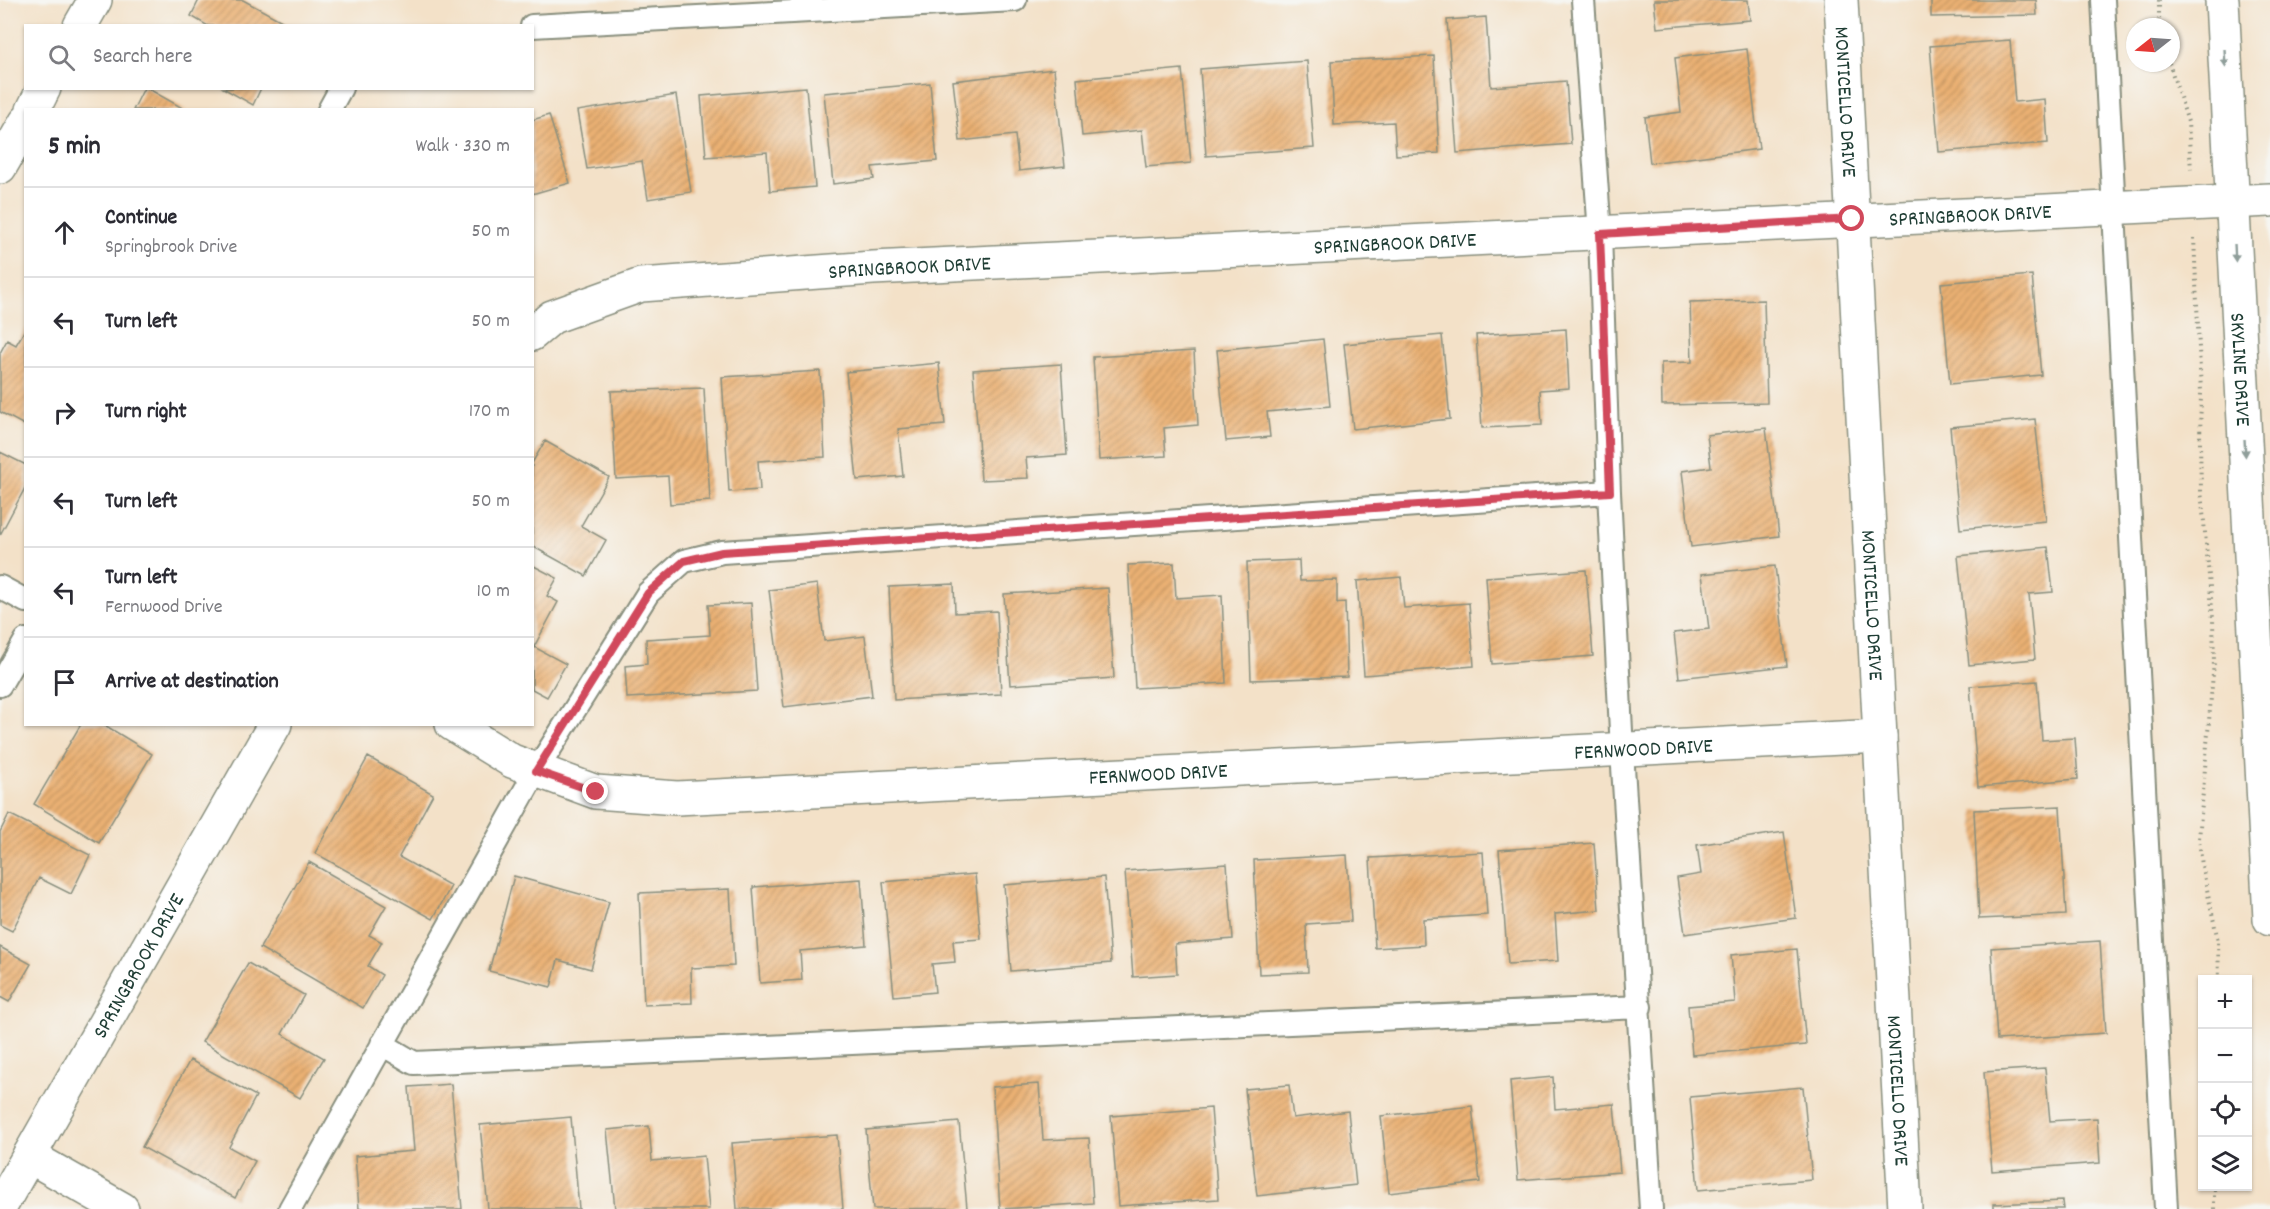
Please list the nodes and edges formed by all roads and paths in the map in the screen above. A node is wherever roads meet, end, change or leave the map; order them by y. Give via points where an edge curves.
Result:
1 (95, 0) edge
2 (1015, 0) edge
3 (1583, 0) edge
4 (1841, 0) edge
5 (2103, 0) edge
6 (2159, 0) edge
7 (2222, 0) edge
8 (2160, 18) edge
9 (81, 24) edge
10 (534, 26) edge
11 (2172, 72) edge
12 (43, 90) edge
13 (340, 90) edge
14 (34, 108) edge
15 (330, 108) edge
16 (24, 125) edge
17 (0, 166) edge
18 (2270, 200) edge
19 (2232, 202) junction
20 (2193, 204) junction
21 (2115, 208) junction
22 (1852, 219) junction
23 (1600, 234) junction
24 (534, 332) edge
25 (1610, 492) junction
26 (0, 587) edge
27 (24, 600) edge
28 (24, 643) edge
29 (0, 685) edge
30 (274, 726) edge
31 (455, 726) edge
32 (1881, 736) junction
33 (1622, 751) junction
34 (536, 771) junction
35 (2267, 821) edge
36 (2270, 919) edge
37 (2218, 975) edge
38 (1640, 1007) junction
39 (382, 1044) junction
40 (29, 1156) junction
41 (2214, 1191) edge
42 (0, 1207) edge
43 (123, 1209) edge
44 (290, 1209) edge
45 (1651, 1209) edge
46 (1905, 1209) edge
47 (2166, 1209) edge
48 (2214, 1209) edge

1 - 9 street
2 - 10 lane
3 - 23 lane
4 - 22 street, MONTICELLO DRIVE
5 - 21 lane
6 - 8 path
7 -> 19 street, SKYLINE DRIVE
11 - 20 path via 2188,122
12 - 14 street
13 - 15 lane
16 - 17 street
18 - 19 street, SPRINGBROOK DRIVE
19 - 20 street, SPRINGBROOK DRIVE
19 -> 35 street, SKYLINE DRIVE
20 - 21 street, SPRINGBROOK DRIVE
20 - 37 path via 2202,490 2214,630 2199,839 2218,941
21 - 22 street, SPRINGBROOK DRIVE
21 - 47 lane
22 - 23 street, SPRINGBROOK DRIVE
22 - 32 street, MONTICELLO DRIVE
23 - 24 street, SPRINGBROOK DRIVE via 873,268 641,285 552,317
23 - 25 lane
25 - 33 lane
25 - 34 lane via 722,552 684,561 648,593
26 - 27 lane
28 - 29 lane
30 - 40 street, SPRINGBROOK DRIVE
31 - 34 street, FERNWOOD DRIVE
32 - 33 street, FERNWOOD DRIVE
32 - 46 street, MONTICELLO DRIVE
33 - 34 street, FERNWOOD DRIVE via 677,798 596,792
33 - 38 lane
34 - 39 lane
35 - 36 street, SKYLINE DRIVE
38 - 39 lane via 414,1063
38 - 45 lane
39 - 44 lane
40 - 42 street, SPRINGBROOK DRIVE
40 - 43 street
41 - 48 path

